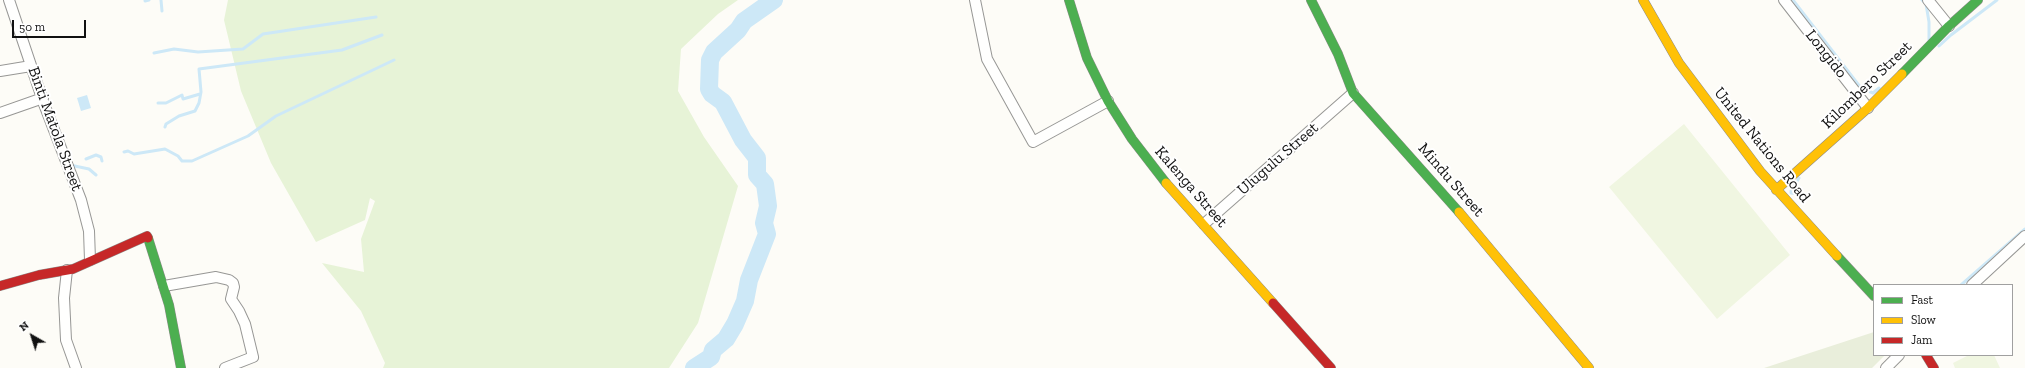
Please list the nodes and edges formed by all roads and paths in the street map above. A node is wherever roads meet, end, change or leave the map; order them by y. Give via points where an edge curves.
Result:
1 (10, 0) edge
2 (975, 0) edge
3 (1069, 0) edge
4 (1311, 0) edge
5 (1643, 0) edge
6 (1784, 0) edge
7 (1928, 0) edge
8 (1978, 0) edge
9 (1949, 26) junction
10 (31, 66) junction
11 (0, 71) edge
12 (1353, 93) junction
13 (43, 98) junction
14 (1108, 101) junction
15 (1868, 108) junction
16 (0, 113) edge
17 (1776, 190) junction
18 (1204, 224) junction
19 (2025, 238) edge
20 (90, 260) junction
21 (67, 270) junction
22 (1973, 284) edge
23 (0, 286) edge
24 (164, 286) junction
25 (1873, 295) edge
26 (1898, 356) edge
27 (1927, 356) edge
28 (239, 366) edge
29 (76, 368) edge
30 (181, 368) edge
31 (225, 368) edge
32 (1330, 368) edge
33 (1589, 368) edge
34 (1886, 368) edge
35 (1934, 368) edge

1 - 10 street, Binti Matola Street
2 - 14 street via 987,59 1033,142
3 - 14 street, Kalenga Street via 1087,58
4 - 12 street, Mindu Street via 1338,54
5 - 17 street, United Nations Road via 1693,83
6 - 15 street, Longido
7 - 9 street
8 - 9 street, Kilombero Street
9 - 15 street, Kilombero Street
10 - 11 street
10 - 13 street, Binti Matola Street
12 - 18 street, Ulugulu Street
12 - 33 street, Mindu Street via 1436,184
13 - 16 street
13 - 20 street, Binti Matola Street via 83,207 90,238
14 - 18 street, Kalenga Street via 1158,174
15 - 17 street, Kilombero Street
17 - 25 street, United Nations Road
18 - 32 street, Kalenga Street
19 - 22 street
20 - 21 street
20 - 24 street via 147,236
21 - 23 street
21 - 29 street via 64,298 66,340
24 - 28 street via 216,277 232,283 234,287 231,300 245,324 253,356
24 - 30 street
26 - 34 street
27 - 35 street
28 - 31 street

